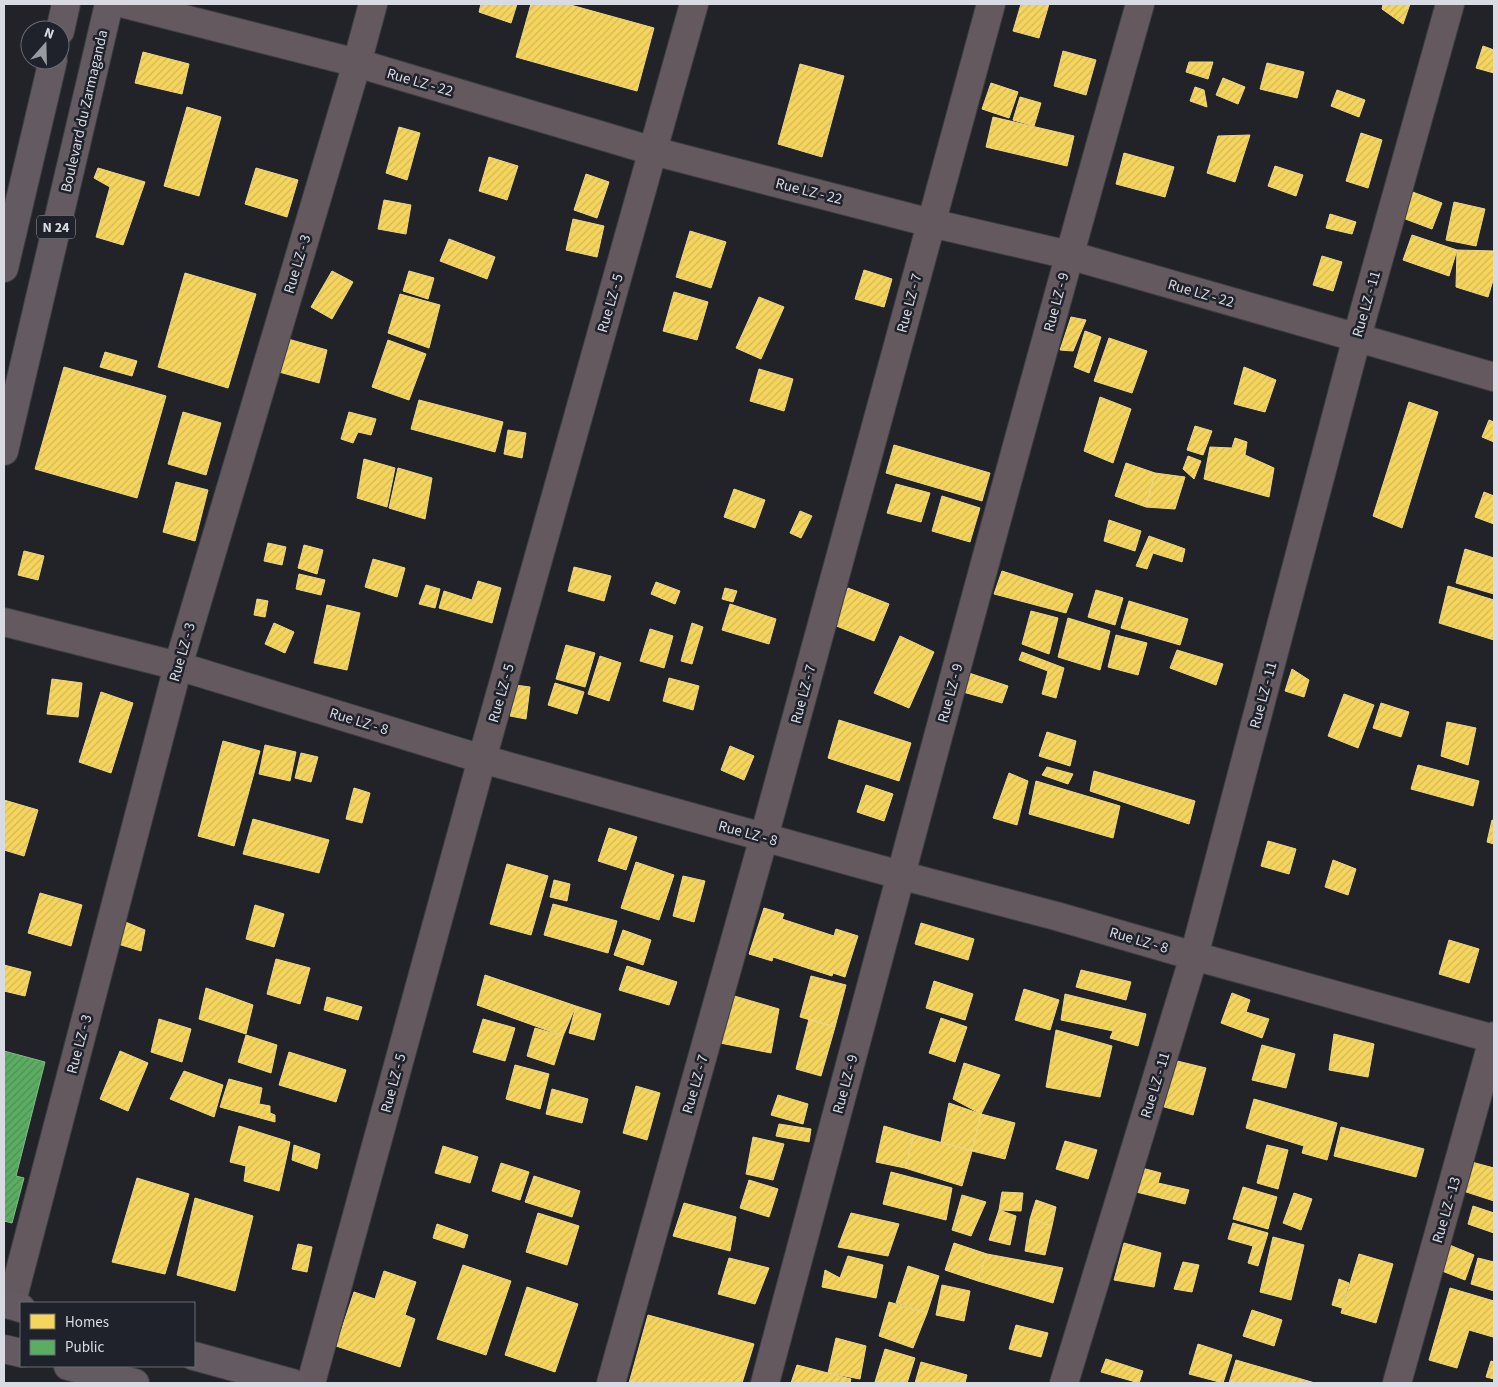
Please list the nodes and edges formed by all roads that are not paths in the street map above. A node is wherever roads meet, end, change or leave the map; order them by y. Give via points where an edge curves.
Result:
1 (66, 4) edge
2 (109, 4) edge
3 (125, 4) edge
4 (373, 4) edge
5 (694, 4) edge
6 (991, 4) edge
7 (1140, 4) edge
8 (1450, 4) edge
9 (62, 20) edge
10 (357, 63) junction
11 (50, 70) edge
12 (653, 151) junction
13 (12, 193) edge
14 (931, 223) junction
15 (1069, 255) junction
16 (4, 268) edge
17 (1357, 337) junction
18 (1494, 377) edge
19 (4, 451) edge
20 (4, 622) edge
21 (178, 666) junction
22 (482, 759) junction
23 (764, 837) junction
24 (900, 875) junction
25 (1194, 956) junction
26 (1494, 1038) edge
27 (12, 1306) edge
28 (4, 1349) edge
29 (20, 1354) edge
30 (195, 1356) edge
31 (72, 1367) edge
32 (135, 1383) edge
33 (292, 1383) edge
34 (311, 1383) edge
35 (611, 1383) edge
36 (765, 1383) edge
37 (1064, 1383) edge
38 (1397, 1383) edge

1 - 9 main road
2 - 19 main road, Boulevard du Zarmaganda / N 24
3 - 10 street, Rue LZ - 22
4 - 10 street, Rue LZ - 3
5 - 12 street, Rue LZ - 5
6 - 14 street, Rue LZ - 7
7 - 15 street, Rue LZ - 9
8 - 17 street, Rue LZ - 11
10 - 12 street, Rue LZ - 22
10 - 21 street, Rue LZ - 3
11 - 13 main road, N 24
12 - 14 street, Rue LZ - 22
12 - 22 street, Rue LZ - 5
13 - 16 main road, N 24
14 - 15 street, Rue LZ - 22
14 - 23 street, Rue LZ - 7
15 - 17 street, Rue LZ - 22
15 - 24 street, Rue LZ - 9
17 - 18 street, Rue LZ - 22
17 - 25 street, Rue LZ - 11
20 - 21 street, Rue LZ - 8
21 - 22 street, Rue LZ - 8
21 - 27 street, Rue LZ - 3
22 - 23 street, Rue LZ - 8
22 - 34 street, Rue LZ - 5
23 - 24 street, Rue LZ - 8
23 - 35 street, Rue LZ - 7
24 - 25 street, Rue LZ - 8
24 - 36 street, Rue LZ - 9
25 - 26 street, Rue LZ - 8
25 - 37 street, Rue LZ - 11
26 - 38 street, Rue LZ - 13
28 - 29 main road
30 - 33 main road
31 - 32 main road

